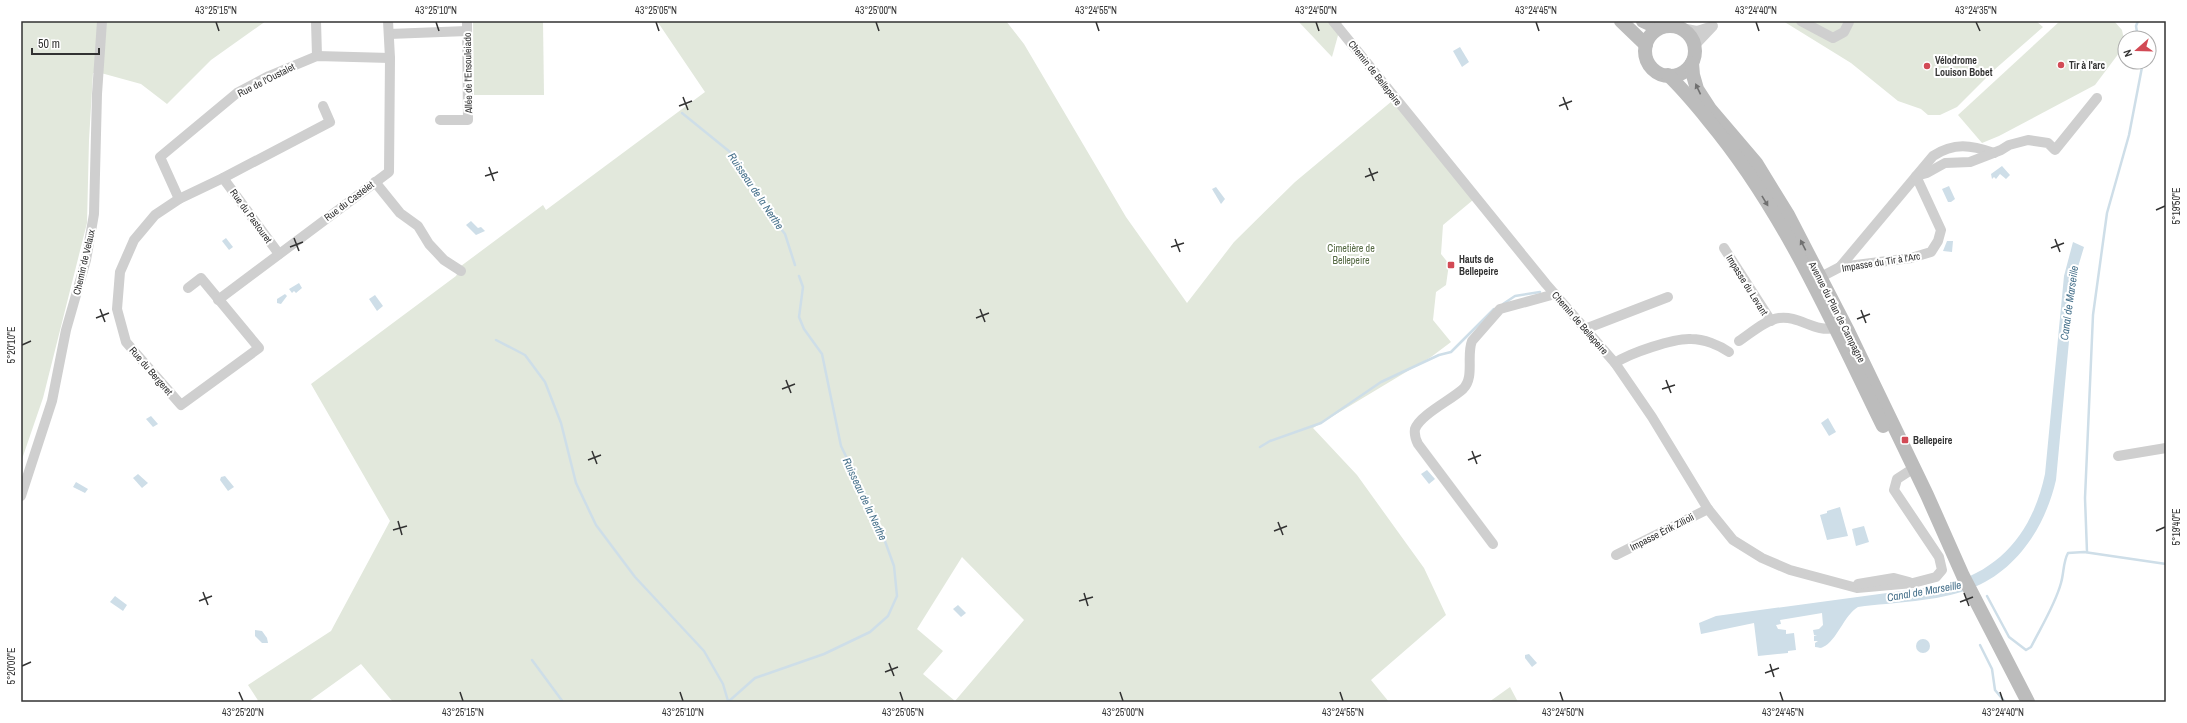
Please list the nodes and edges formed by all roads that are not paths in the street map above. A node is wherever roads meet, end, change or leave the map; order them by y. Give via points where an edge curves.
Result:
1 (102, 21) edge
2 (316, 21) edge
3 (388, 21) edge
4 (1334, 21) edge
5 (1620, 21) edge
6 (1643, 21) edge
7 (1801, 21) edge
8 (1849, 22) dead end
9 (1716, 24) edge
10 (467, 26) edge
11 (1658, 28) junction
12 (1681, 28) junction
13 (390, 34) junction
14 (1646, 45) junction
15 (1695, 45) junction
16 (317, 56) junction
17 (390, 58) junction
18 (1692, 63) junction
19 (1668, 76) junction
20 (2097, 98) dead end
21 (323, 106) dead end
22 (440, 120) dead end
23 (1994, 153) junction
24 (1916, 176) junction
25 (223, 178) junction
26 (375, 182) junction
27 (179, 199) junction
28 (1724, 248) dead end
29 (279, 254) junction
30 (1840, 267) junction
31 (461, 271) dead end
32 (1819, 278) junction
33 (188, 288) dead end
34 (1555, 294) junction
35 (1668, 297) dead end
36 (218, 300) junction
37 (1770, 321) junction
38 (1835, 328) junction
39 (1585, 329) junction
40 (1739, 341) dead end
41 (1729, 352) dead end
42 (1615, 363) junction
43 (2166, 448) edge
44 (2118, 456) dead end
45 (1910, 470) junction
46 (21, 496) edge
47 (1708, 509) junction
48 (1493, 544) dead end
49 (1616, 555) dead end
50 (2028, 702) edge

1 - 46 street, Chemin de Velaux via 94,214 86,260 66,330 52,400
2 - 16 street
3 - 13 street
4 - 34 street, Chemin de Bellepeire
5 - 14 main road
6 - 11 main road
7 - 8 street via 1833,38 1844,32
9 - 12 street via 1697,31
9 - 15 street
10 - 13 street
10 - 22 street, Allée de l'Ensouleiado via 468,120
11 - 12 main road
11 - 14 main road
12 - 15 main road via 1687,32
13 - 17 street
14 - 19 main road via 1647,57 1653,68
15 - 18 main road
16 - 17 street, Rue de l'Oustalet
16 - 27 street, Rue de l'Oustalet via 237,93 160,157
17 - 26 street, Rue du Castelet via 389,172
18 - 19 main road via 1683,72
32 -> 18 main road, Avenue du Plan de Campagne via 1788,215 1756,163 1698,90
19 -> 38 main road, Avenue du Plan de Campagne via 1682,88 1745,167 1781,226
20 - 23 street via 2055,150 2048,143 2028,140 2009,145
21 - 25 street, Rue du Bergeret via 330,122
23 - 24 street via 1965,163 1945,163
23 - 24 street via 1964,145 1952,146 1933,156
24 - 30 street
24 - 30 street, Impasse du Tir à l'Arc via 1941,230 1931,252 1911,258
25 - 27 street, Rue du Bergeret
25 - 29 street, Rue du Pastouret
26 - 29 street, Rue du Castelet
26 - 31 street via 400,213 418,226 444,260
27 - 36 street, Rue du Bergeret via 155,215 134,240 120,272 117,309 126,342 181,405 259,348
28 - 37 street, Impasse du Levant
29 - 36 street, Rue du Castelet
30 - 32 street, Impasse du Tir à l'Arc
32 - 45 main road, Avenue du Plan de Campagne via 1851,338
33 - 36 street, Rue du Bergeret via 201,278
34 - 39 street, Chemin de Bellepeire
34 - 48 street via 1500,309 1472,341 1469,374 1463,388 1418,424 1415,432 1418,444
35 - 39 street
37 - 38 street via 1786,318 1821,329
37 - 40 street
38 - 45 main road, Avenue du Plan de Campagne
39 - 42 street, Chemin de Bellepeire
41 - 42 street via 1699,340 1681,340 1630,355
42 - 47 street, Chemin de Bellepeire via 1652,417
43 - 44 street
45 - 47 street, Chemin de Bellepeire via 1894,482 1896,495 1939,557 1942,567 1936,577 1913,583 1863,589 1809,576 1762,558 1733,540
45 - 50 main road, Avenue du Plan de Campagne
47 - 49 street, Impasse Érik Zilioli

